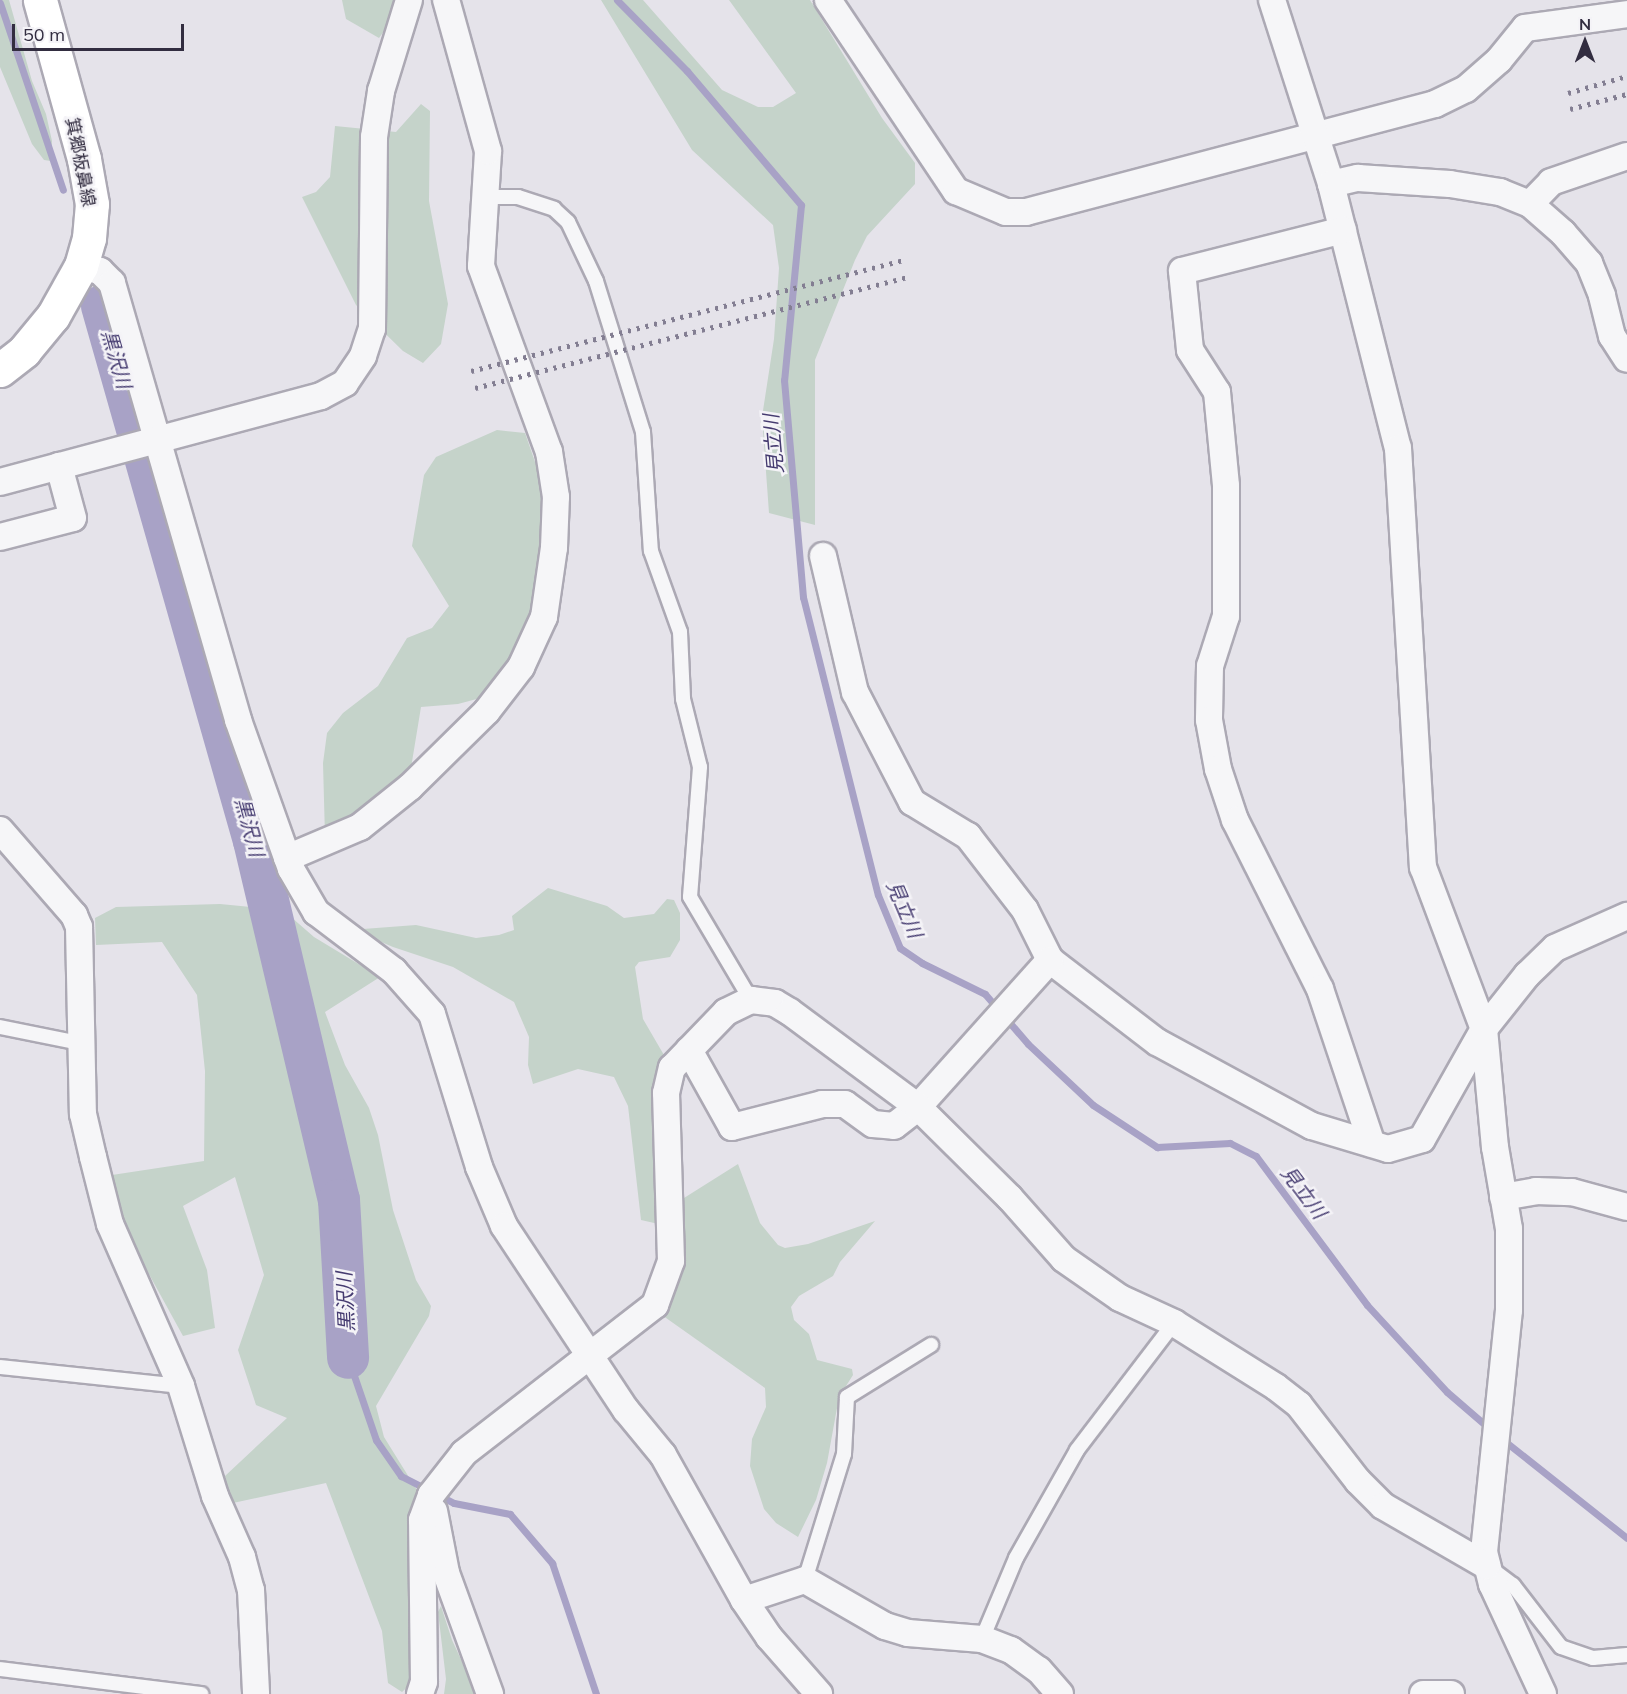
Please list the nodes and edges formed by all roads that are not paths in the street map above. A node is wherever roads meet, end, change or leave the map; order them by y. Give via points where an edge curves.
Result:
1 (40, 0) edge
2 (409, 0) edge
3 (446, 0) edge
4 (828, 0) edge
5 (1272, 0) edge
6 (1627, 14) edge
7 (1313, 137) junction
8 (1627, 156) edge
9 (1331, 184) junction
10 (487, 197) junction
11 (1530, 204) junction
12 (1343, 230) junction
13 (81, 266) junction
14 (1627, 359) edge
15 (0, 370) edge
16 (158, 439) junction
17 (59, 466) junction
18 (0, 482) edge
19 (0, 537) edge
20 (823, 555) dead end
21 (0, 830) edge
22 (287, 858) junction
23 (1627, 915) edge
24 (1050, 960) junction
25 (751, 1000) junction
26 (0, 1027) edge
27 (1484, 1029) junction
28 (84, 1044) junction
29 (689, 1050) junction
30 (918, 1107) junction
31 (1372, 1144) junction
32 (1503, 1197) junction
33 (1627, 1207) edge
34 (1174, 1323) junction
35 (931, 1345) dead end
36 (588, 1354) junction
37 (0, 1367) edge
38 (181, 1386) junction
39 (431, 1495) junction
40 (1487, 1566) junction
41 (805, 1580) junction
42 (744, 1600) junction
43 (982, 1639) junction
44 (1627, 1655) edge
45 (0, 1669) edge
46 (201, 1694) edge
47 (255, 1694) edge
48 (420, 1694) edge
49 (490, 1694) edge
50 (819, 1694) edge
51 (1060, 1694) edge
52 (1423, 1694) edge
53 (1451, 1694) edge
54 (1543, 1694) edge

1 - 13 main road, 箕郷板鼻線 via 84,159 92,204
2 - 16 street via 381,91 374,137 372,329 363,356 345,383 321,396
3 - 10 street via 488,151
4 - 7 street via 956,191 1006,212 1026,212
5 - 7 street
6 - 7 street via 1525,28 1499,60 1452,99
7 - 9 street
8 - 11 street via 1551,183
9 - 11 street via 1358,178 1450,184 1500,192
9 - 12 street
10 - 22 street via 481,266 549,452 556,497 554,548 544,617 521,668 501,694 410,787 360,827
10 - 25 lane via 518,197 554,209 568,222 596,281 643,432 651,551 680,632 683,699 700,767 690,897
11 - 14 street via 1589,263 1612,336
12 - 27 street via 1398,448 1423,867
12 - 31 street via 1182,271 1190,350 1217,392 1226,486 1226,616 1210,666 1209,720 1218,769 1236,820 1320,989
13 - 15 main road, 箕郷板鼻線 via 53,316 24,351
13 - 16 street via 99,271 112,283
16 - 17 street
16 - 22 street via 238,720
17 - 18 street
17 - 19 street via 73,518
20 - 24 street via 855,692 912,802 968,836 1025,910
21 - 28 street via 74,915 82,941
22 - 36 street via 316,912 394,971 432,1014 479,1167 504,1226
23 - 27 street via 1555,948 1527,975
24 - 30 street
24 - 31 street via 1157,1042 1312,1126
25 - 29 street via 726,1012
25 - 30 street via 783,1008
26 - 28 lane
27 - 31 street via 1422,1139 1388,1149
27 - 32 street
28 - 38 street via 83,1114 110,1224
29 - 30 street via 732,1127 822,1104 844,1104 873,1124 894,1126
29 - 36 street via 672,1068 666,1093 671,1261 655,1305
30 - 34 street via 1010,1198 1064,1259 1120,1298
32 - 33 street via 1536,1191 1572,1192
32 - 40 street via 1512,1267 1487,1503
34 - 40 street via 1299,1405 1358,1481 1383,1506
34 - 43 lane via 1077,1450 1016,1558
35 - 41 lane via 847,1397 844,1454
36 - 39 street via 464,1454
36 - 42 street via 663,1455
37 - 38 lane
38 - 47 street via 215,1496 242,1557 251,1590
39 - 48 street via 422,1520 424,1682
39 - 49 street via 446,1573
40 - 44 lane via 1513,1585 1561,1647 1593,1658
40 - 54 street
41 - 42 street
41 - 43 street via 885,1626 908,1633
42 - 50 street via 769,1637
43 - 51 street via 1011,1650 1039,1670
45 - 46 lane
52 - 53 street

